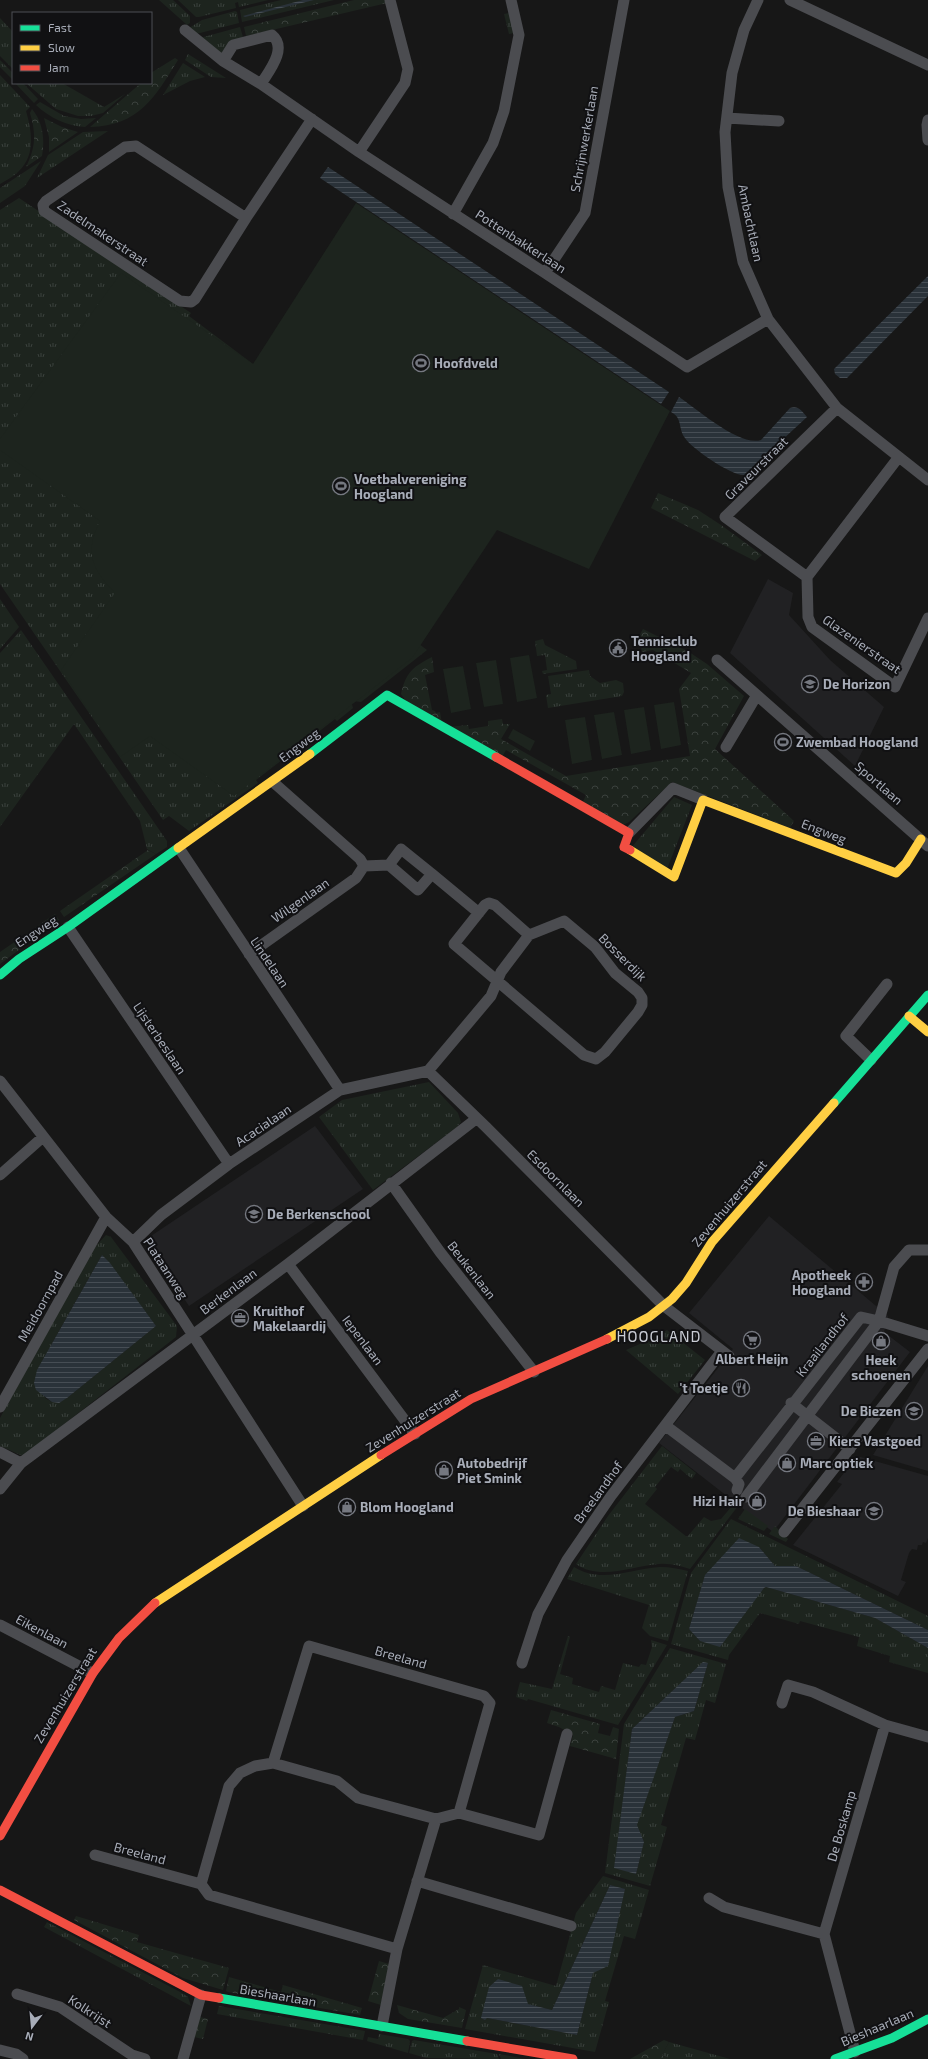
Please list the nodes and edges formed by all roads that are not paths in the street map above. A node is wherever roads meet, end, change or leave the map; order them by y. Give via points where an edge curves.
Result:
1 (390, 0) edge
2 (511, 0) edge
3 (624, 0) edge
4 (758, 0) edge
5 (790, 0) edge
6 (185, 30) dead end
7 (223, 61) junction
8 (928, 65) edge
9 (261, 84) junction
10 (727, 118) junction
11 (312, 119) junction
12 (928, 120) edge
13 (778, 121) dead end
14 (928, 140) edge
15 (359, 152) junction
16 (453, 214) junction
17 (246, 218) junction
18 (545, 273) junction
19 (768, 319) junction
20 (836, 408) junction
21 (898, 458) junction
22 (928, 480) edge
23 (807, 577) junction
24 (928, 618) edge
25 (717, 660) dead end
26 (757, 695) junction
27 (726, 747) dead end
28 (273, 782) junction
29 (703, 800) junction
30 (629, 833) junction
31 (924, 843) edge
32 (179, 848) junction
33 (364, 866) junction
34 (388, 866) junction
35 (432, 874) junction
36 (479, 913) junction
37 (68, 927) junction
38 (529, 935) junction
39 (249, 954) junction
40 (0, 974) edge
41 (497, 982) junction
42 (887, 984) dead end
43 (928, 995) edge
44 (909, 1016) junction
45 (928, 1032) edge
46 (871, 1060) junction
47 (428, 1071) junction
48 (0, 1081) edge
49 (340, 1090) junction
50 (476, 1119) junction
51 (43, 1137) junction
52 (229, 1164) junction
53 (0, 1175) edge
54 (391, 1183) junction
55 (106, 1218) junction
56 (133, 1242) junction
57 (928, 1250) edge
58 (288, 1264) junction
59 (664, 1306) junction
60 (879, 1321) junction
61 (193, 1334) junction
62 (928, 1336) edge
63 (928, 1349) edge
64 (534, 1372) junction
65 (792, 1404) junction
66 (0, 1408) edge
67 (807, 1416) junction
68 (666, 1426) junction
69 (415, 1434) junction
70 (850, 1449) junction
71 (0, 1452) edge
72 (21, 1463) junction
73 (735, 1478) junction
74 (0, 1489) edge
75 (303, 1506) junction
76 (784, 1532) dead end
77 (0, 1625) edge
78 (522, 1663) dead end
79 (92, 1673) junction
80 (782, 1703) dead end
81 (885, 1725) junction
82 (567, 1734) dead end
83 (928, 1737) edge
84 (273, 1763) junction
85 (459, 1812) junction
86 (436, 1819) junction
87 (0, 1836) edge
88 (95, 1855) dead end
89 (418, 1882) junction
90 (200, 1884) junction
91 (0, 1890) edge
92 (709, 1898) dead end
93 (571, 1926) dead end
94 (824, 1934) junction
95 (397, 1949) junction
96 (17, 1994) dead end
97 (202, 1994) junction
98 (928, 2019) edge
99 (382, 2026) junction
100 (0, 2050) edge
101 (855, 2052) junction
102 (23, 2059) edge
103 (145, 2059) edge
104 (183, 2059) edge
105 (573, 2059) edge
106 (835, 2059) edge

1 - 15 street via 408,69 404,83
2 - 16 street via 519,35 504,111 493,143
3 - 18 street, Schrijnwerkerlaan via 585,213
4 - 10 street, Ambachtlaan via 744,30 732,73
5 - 8 street
6 - 7 street, Pottenbakkerlaan
7 - 9 street, Pottenbakkerlaan
7 - 9 street via 233,46 272,35 277,43 278,56
9 - 11 street, Pottenbakkerlaan
10 - 13 street
10 - 19 street, Ambachtlaan via 728,186 740,250
11 - 15 street, Pottenbakkerlaan
11 - 17 street, Zadelmakerstraat
12 - 14 street
15 - 16 street, Pottenbakkerlaan
16 - 18 street, Pottenbakkerlaan
17 - 17 street, Zadelmakerstraat via 132,145 125,147 43,205 44,211 185,303 195,299
18 - 19 street, Pottenbakkerlaan via 687,367
19 - 20 street, Ambachtlaan
20 - 21 street, Ambachtlaan
20 - 23 street, Graveurstraat via 726,517
21 - 22 street, Ambachtlaan
21 - 23 street
23 - 24 street, Glazenierstraat via 808,617 812,627 895,687
25 - 26 street, Sportlaan
26 - 27 street
26 - 31 street, Sportlaan
28 - 30 street, Engweg via 387,695
28 - 32 street, Engweg
28 - 33 street via 360,858
29 - 30 street, Engweg via 673,788
29 - 30 street via 674,877 624,847
29 - 31 street, Engweg via 896,874
32 - 37 street, Engweg
32 - 39 street, Lindelaan
33 - 34 street
33 - 39 street, Wilgenlaan via 356,878
34 - 35 street via 418,890
34 - 35 street via 401,849
35 - 36 street
36 - 38 street, Bosserdijk via 489,903 495,905
36 - 41 street, Bosserdijk via 454,944
37 - 40 street, Engweg
37 - 52 street, Lijsterbeslaan
38 - 41 street via 501,972
38 - 41 street, Bosserdijk via 564,921 594,947 615,973 638,992 642,998 642,1005 638,1012 596,1060 584,1055
39 - 49 street, Lindelaan
41 - 47 street via 491,996
42 - 46 street via 846,1036
43 - 44 street, Zevenhuizerstraat
44 - 45 street
44 - 46 street, Zevenhuizerstraat
46 - 59 street, Zevenhuizerstraat via 712,1242 682,1288
47 - 49 street, Acacialaan
47 - 50 street, Esdoornlaan
48 - 51 street, Plataanweg
49 - 52 street, Acacialaan
50 - 54 street, Berkenlaan
50 - 59 street, Esdoornlaan
51 - 53 street
51 - 55 street, Plataanweg
52 - 56 street, Acacialaan via 161,1215
54 - 58 street, Berkenlaan
54 - 64 street, Beukenlaan via 440,1252
55 - 56 street, Plataanweg
55 - 66 street, Meidoornpad
56 - 61 street, Plataanweg
57 - 60 street via 909,1250 894,1267
58 - 61 street, Berkenlaan
58 - 69 street, Iepenlaan
59 - 64 street, Zevenhuizerstraat via 606,1341
59 - 68 street, Breelandhof via 726,1354
60 - 62 street, Kraailandhof
60 - 65 street, Kraailandhof via 861,1317
60 - 67 street
61 - 72 street, Berkenlaan
61 - 75 street, Plataanweg
63 - 70 street
64 - 69 street, Zevenhuizerstraat via 469,1400
65 - 67 street
65 - 73 street, Kraailandhof
67 - 70 street
67 - 73 street via 742,1494 740,1484
68 - 73 street
68 - 78 street, Breelandhof via 611,1496 567,1560 538,1614
69 - 75 street, Zevenhuizerstraat
70 - 76 street
71 - 72 street
72 - 74 street, Berkenlaan
75 - 79 street, Zevenhuizerstraat via 145,1610 123,1632
77 - 79 street, Eikenlaan
79 - 87 street, Zevenhuizerstraat
80 - 81 street via 788,1685 813,1692
81 - 83 street
81 - 94 street, De Boskamp
82 - 85 street via 539,1834
84 - 85 street, Breeland via 309,1646 484,1696 490,1703
84 - 86 street via 337,1781 358,1798
84 - 90 street via 255,1766 240,1773 229,1786
85 - 86 street
86 - 89 street
88 - 90 street, Breeland
89 - 93 street
89 - 95 street
90 - 95 street, Breeland via 210,1895
91 - 97 street, Bieshaarlaan
92 - 94 street via 724,1907
94 - 101 street
95 - 99 street
96 - 103 street, Kolkrijst via 60,2007 132,2055
97 - 99 street, Bieshaarlaan
97 - 104 street
98 - 101 street, Bieshaarlaan via 892,2038
99 - 105 street, Bieshaarlaan
100 - 102 street via 16,2054
101 - 106 street, Bieshaarlaan

